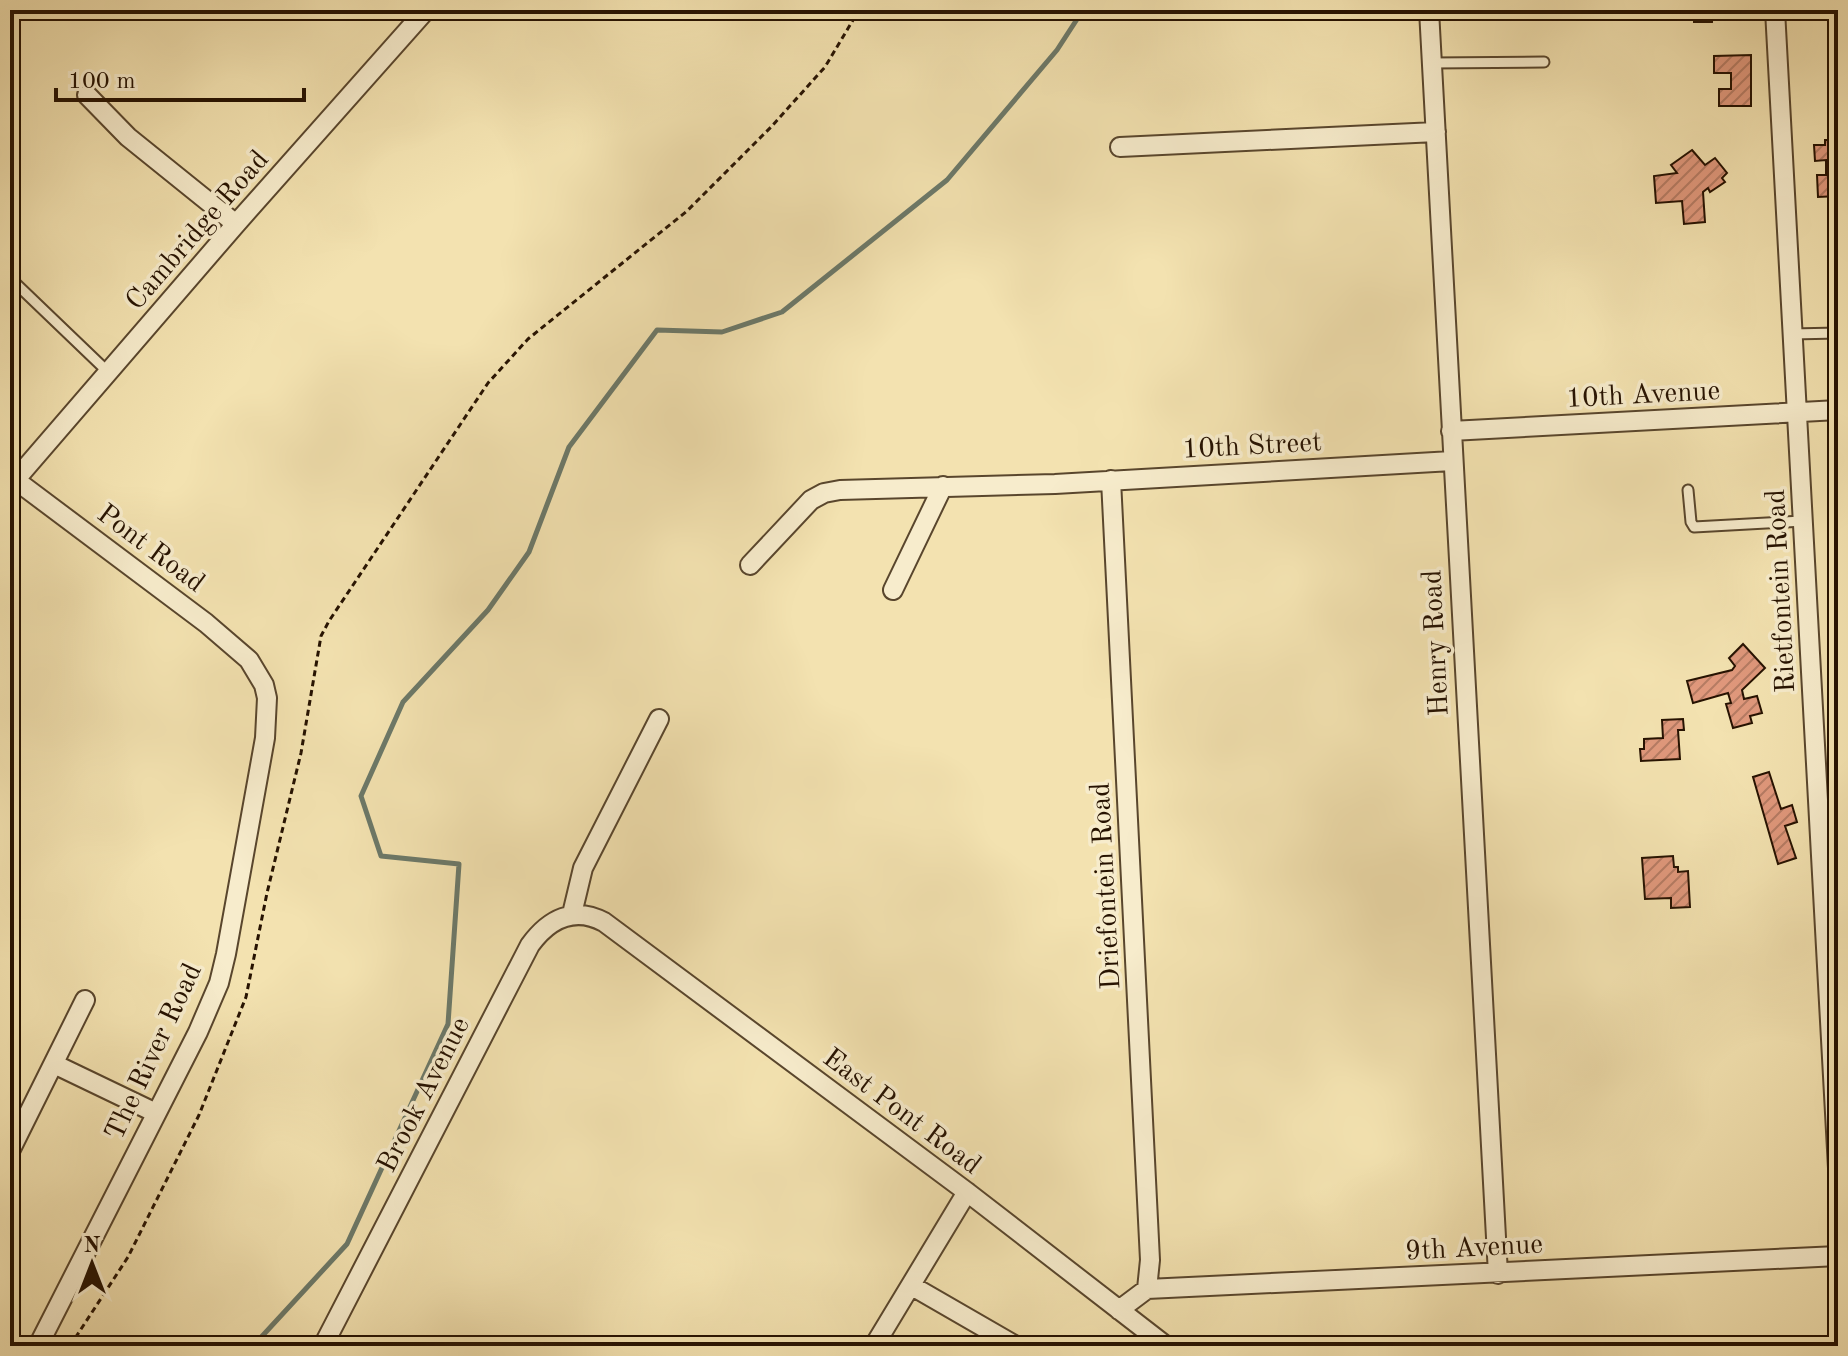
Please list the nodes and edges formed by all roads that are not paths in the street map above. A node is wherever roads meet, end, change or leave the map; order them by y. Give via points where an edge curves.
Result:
1 (426, 10) edge
2 (1429, 10) edge
3 (1775, 10) edge
4 (1544, 62) dead end
5 (1432, 63) junction
6 (87, 95) dead end
7 (1436, 132) junction
8 (1120, 147) dead end
9 (236, 224) junction
10 (10, 278) edge
11 (1838, 333) edge
12 (1792, 334) junction
13 (108, 372) junction
14 (1838, 410) edge
15 (1797, 413) junction
16 (1451, 431) junction
17 (1452, 461) junction
18 (1111, 480) junction
19 (12, 481) edge
20 (943, 486) junction
21 (1688, 490) dead end
22 (1803, 521) junction
23 (750, 565) dead end
24 (893, 590) dead end
25 (256, 668) joint
26 (659, 719) dead end
27 (1830, 862) edge
28 (572, 914) junction
29 (85, 1000) dead end
30 (54, 1064) junction
31 (156, 1113) junction
32 (10, 1151) edge
33 (1838, 1168) edge
34 (967, 1192) junction
35 (1838, 1256) edge
36 (1498, 1274) junction
37 (912, 1286) junction
38 (1147, 1289) junction
39 (1119, 1310) junction
40 (38, 1346) edge
41 (323, 1346) edge
42 (874, 1346) edge
43 (1016, 1346) edge
44 (1166, 1346) edge

1 - 9 street, Cambridge Road
2 - 5 street, Henry Road
3 - 12 street, Rietfontein Road
4 - 5 lane
5 - 7 street, Henry Road
6 - 9 street via 135,144
7 - 8 street
7 - 16 street, Henry Road
9 - 13 street, Cambridge Road
10 - 13 lane
11 - 12 lane
12 - 15 street, Rietfontein Road
13 - 19 street, Cambridge Road
14 - 15 street, 10th Avenue
15 - 16 street, 10th Avenue
15 - 22 street, Rietfontein Road
16 - 17 street, Henry Road
17 - 18 street, 10th Street
17 - 36 street, Henry Road
18 - 20 street, 10th Street
18 - 38 street, Driefontein Road via 1150,1260
19 - 25 street, Pont Road via 206,623
20 - 23 street, 10th Street via 824,493 811,500
20 - 24 street
21 - 22 lane via 1694,527
22 - 27 street, Rietfontein Road
25 - 31 street, The River Road via 267,698 265,738 226,954 210,1008
26 - 28 street via 583,868
27 - 33 street, Rietfontein Road
28 - 34 street, East Pont Road via 604,922
28 - 41 street, Brook Avenue via 549,923 530,945
29 - 30 street
30 - 31 street
30 - 32 street
31 - 40 street, The River Road
34 - 37 street
34 - 39 street, East Pont Road
35 - 36 street, 9th Avenue
36 - 38 street, 9th Avenue
37 - 42 street
37 - 43 street
38 - 39 street
39 - 44 street, East Pont Road

